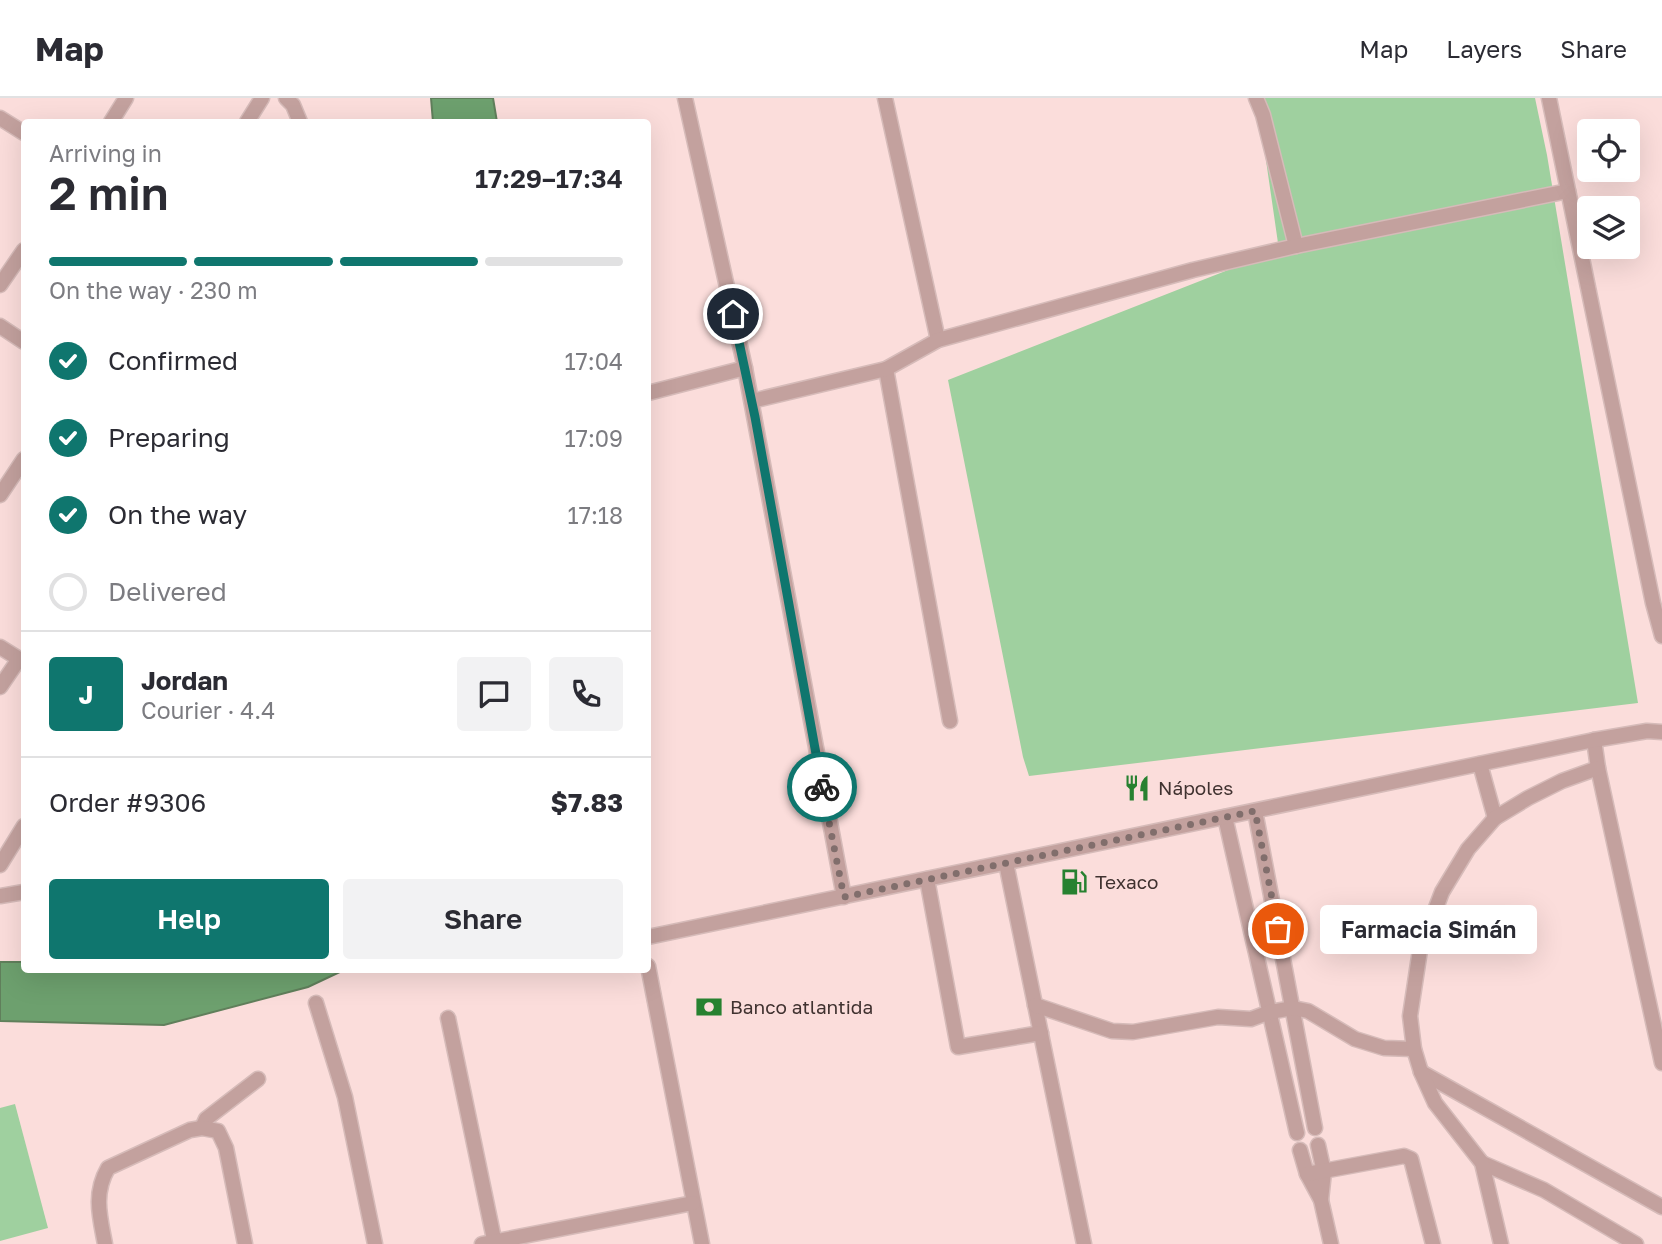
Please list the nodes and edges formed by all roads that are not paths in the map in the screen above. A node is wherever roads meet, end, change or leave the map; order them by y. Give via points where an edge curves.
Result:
1 (126, 98) edge
2 (261, 98) edge
3 (286, 98) edge
4 (685, 98) edge
5 (885, 98) edge
6 (1256, 98) edge
7 (1549, 98) edge
8 (0, 118) edge
9 (113, 119) edge
10 (249, 119) edge
11 (299, 119) edge
12 (21, 131) edge
13 (1568, 191) junction
14 (1296, 246) junction
15 (21, 254) edge
16 (0, 285) edge
17 (0, 327) edge
18 (21, 340) edge
19 (937, 340) junction
20 (746, 368) junction
21 (887, 369) junction
22 (651, 392) edge
23 (752, 401) junction
24 (21, 464) edge
25 (0, 495) edge
26 (1662, 636) edge
27 (0, 647) edge
28 (21, 659) edge
29 (21, 661) edge
30 (0, 687) edge
31 (950, 721) dead end
32 (1662, 732) edge
33 (1594, 740) junction
34 (1480, 764) junction
35 (1598, 768) junction
36 (1255, 811) junction
37 (1225, 817) junction
38 (1495, 818) junction
39 (21, 831) edge
40 (1006, 863) junction
41 (0, 865) edge
42 (927, 879) junction
43 (21, 892) edge
44 (0, 896) edge
45 (844, 897) junction
46 (1272, 903) junction
47 (1246, 909) junction
48 (651, 936) edge
49 (649, 973) edge
50 (316, 1003) dead end
51 (1035, 1005) junction
52 (1293, 1008) junction
53 (1270, 1012) junction
54 (448, 1018) dead end
55 (1041, 1033) junction
56 (1413, 1049) junction
57 (1662, 1063) edge
58 (1421, 1072) junction
59 (258, 1079) dead end
60 (1309, 1093) junction
61 (1289, 1097) junction
62 (202, 1128) junction
63 (1318, 1145) dead end
64 (1300, 1150) dead end
65 (1482, 1163) junction
66 (1324, 1172) junction
67 (1307, 1174) junction
68 (1321, 1200) junction
69 (693, 1203) junction
70 (1662, 1207) edge
71 (490, 1243) edge
72 (105, 1244) edge
73 (245, 1244) edge
74 (376, 1244) edge
75 (702, 1244) edge
76 (1084, 1244) edge
77 (1331, 1244) edge
78 (1433, 1244) edge
79 (1500, 1244) edge
80 (1636, 1244) edge

1 - 9 street
2 - 10 street
3 - 11 street
4 - 20 street
5 - 19 street
6 - 14 street
7 - 13 street
8 - 12 street
13 - 14 street
13 - 26 street
14 - 19 street
15 - 16 street
17 - 18 street
19 - 21 street
20 - 22 street
20 - 23 street
21 - 23 street
21 - 31 street
23 - 45 street
24 - 25 street
27 - 28 street
29 - 30 street
32 - 33 street
33 - 34 street
33 - 35 street
34 - 36 street
34 - 38 street
35 - 38 street via 1562,781
35 - 57 street
36 - 37 street
36 - 46 street
37 - 40 street
37 - 47 street
38 - 56 street via 1468,849 1442,892 1420,950 1410,1016
39 - 41 street
40 - 42 street
40 - 51 street
42 - 45 street
42 - 55 street via 958,1046
43 - 44 street
45 - 48 street
46 - 47 street
46 - 52 street
47 - 53 street
49 - 69 street
50 - 74 street via 345,1097
51 - 53 street via 1112,1031 1133,1032 1218,1017 1251,1019
51 - 55 street
52 - 53 street
52 - 56 street via 1355,1039 1384,1048
52 - 60 street
53 - 61 street
54 - 71 street
55 - 76 street
56 - 58 street
58 - 65 street via 1435,1104
58 - 70 street
59 - 62 street via 206,1119
60 - 61 street
60 - 61 street via 1314,1123 1296,1127
62 - 72 street via 108,1168 97,1199
62 - 73 street via 218,1131 226,1148
63 - 66 street
64 - 67 street
65 - 79 street
65 - 80 street via 1544,1190
66 - 67 street
66 - 68 street
66 - 78 street via 1404,1156 1411,1159
67 - 68 street
68 - 77 street
69 - 71 street
69 - 75 street

